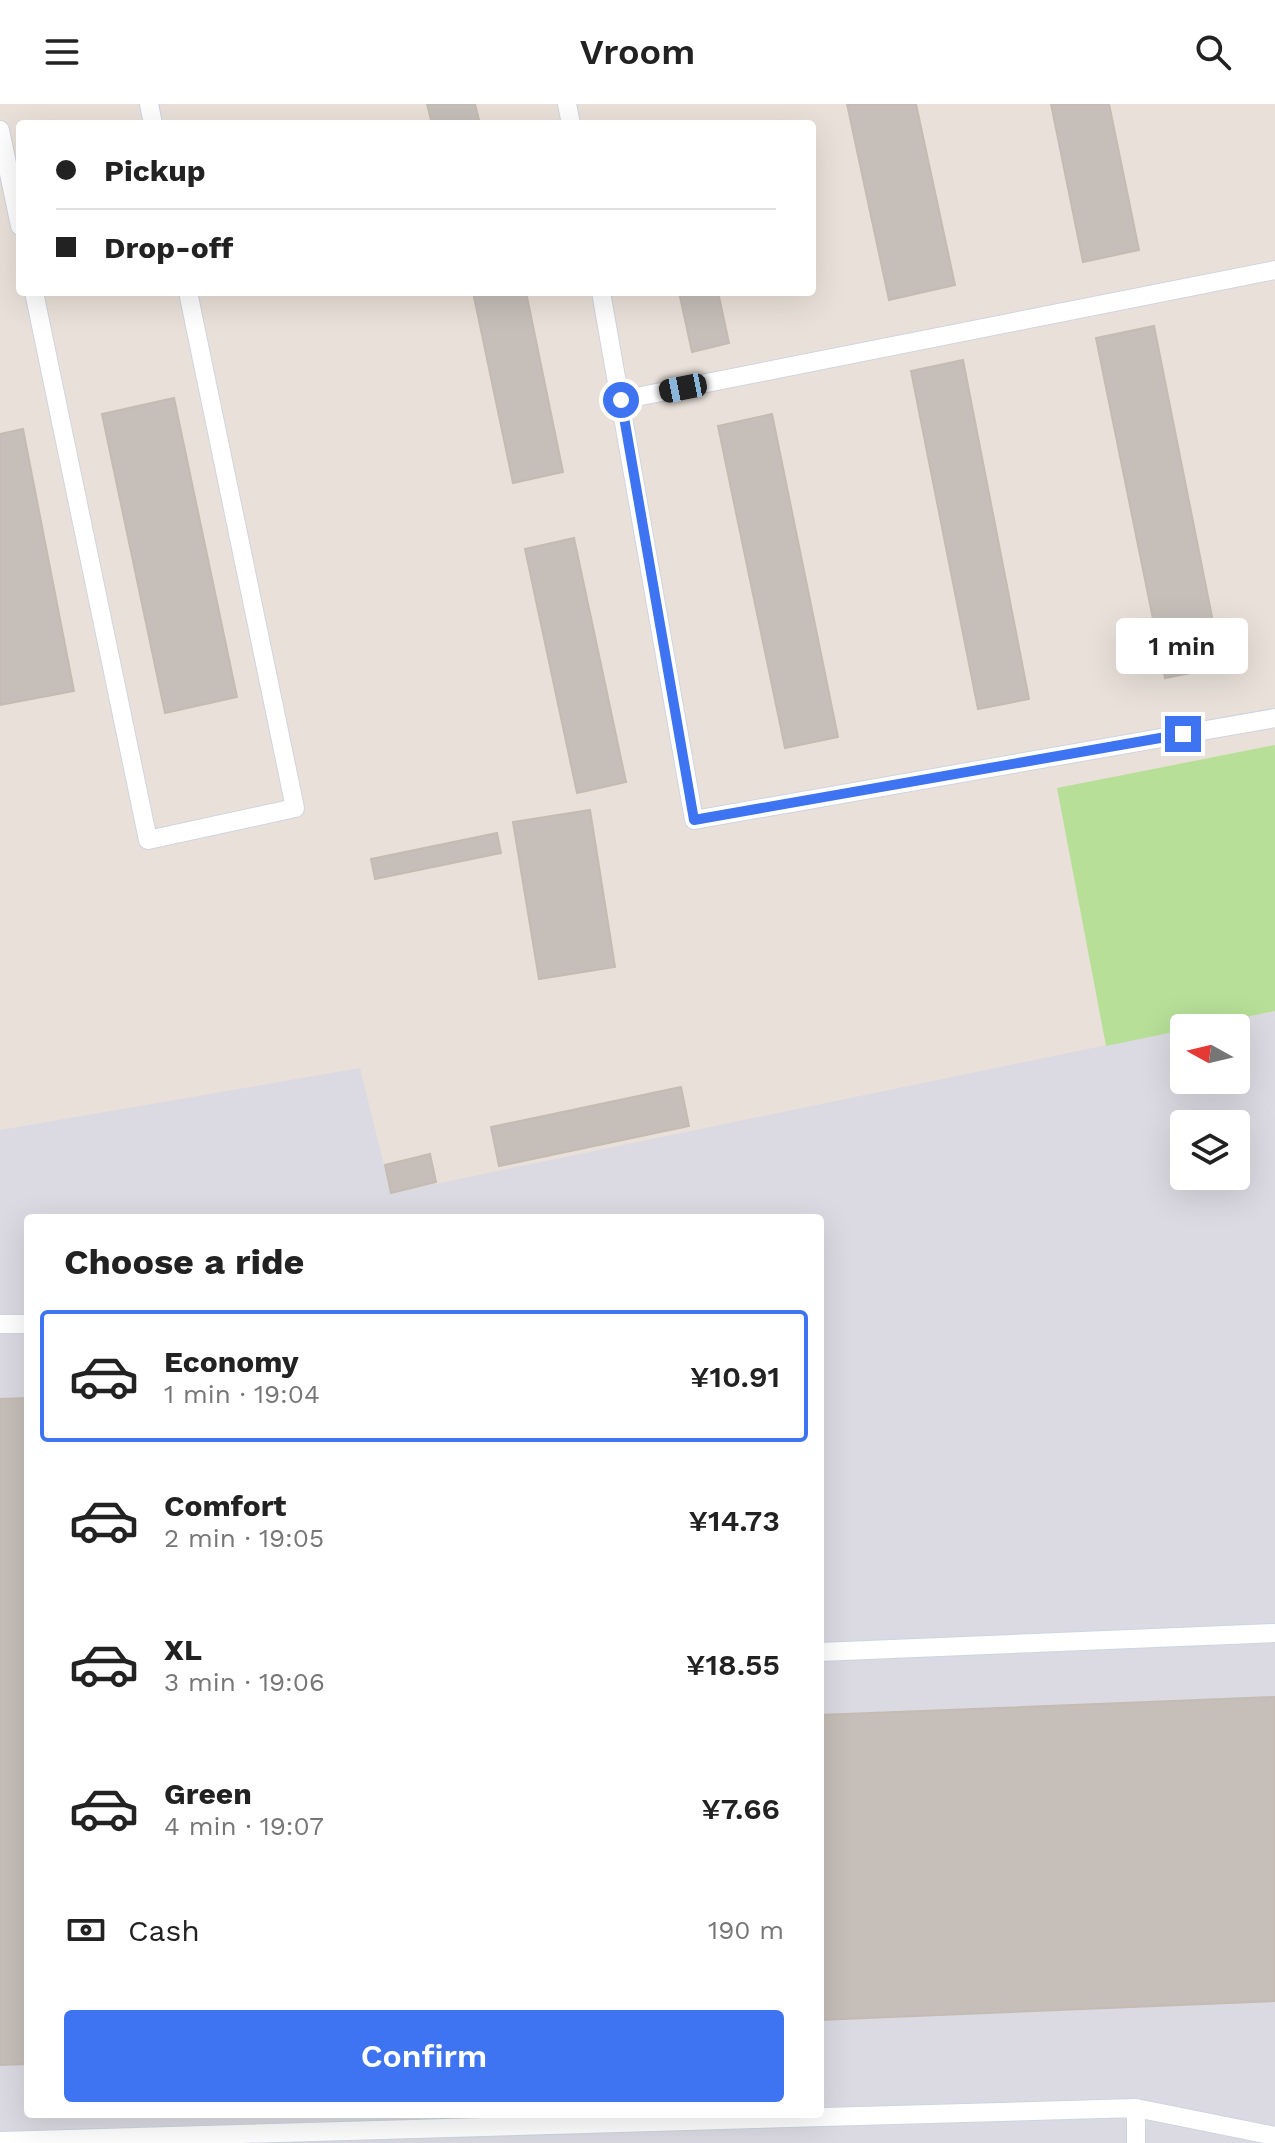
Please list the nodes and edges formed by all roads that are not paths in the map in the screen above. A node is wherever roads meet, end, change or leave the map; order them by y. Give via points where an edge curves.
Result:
1 (0, 130) edge
2 (16, 207) edge
3 (1275, 270) edge
4 (35, 296) edge
5 (189, 296) edge
6 (602, 296) edge
7 (621, 400) junction
8 (1275, 718) edge
9 (0, 1324) edge
10 (24, 1324) edge
11 (1275, 1633) edge
12 (824, 1652) edge
13 (1136, 2108) junction
14 (824, 2117) edge
15 (262, 2118) edge
16 (786, 2118) edge
17 (262, 2133) junction
18 (1275, 2136) edge
19 (0, 2141) edge
20 (1136, 2143) edge

1 - 2 lane
3 - 7 lane
4 - 5 lane via 148,840 295,808
6 - 7 lane
7 - 8 lane via 694,820
9 - 10 lane
11 - 12 lane
13 - 14 lane
13 - 18 lane
13 - 20 lane
15 - 17 lane
16 - 17 lane
17 - 19 lane

